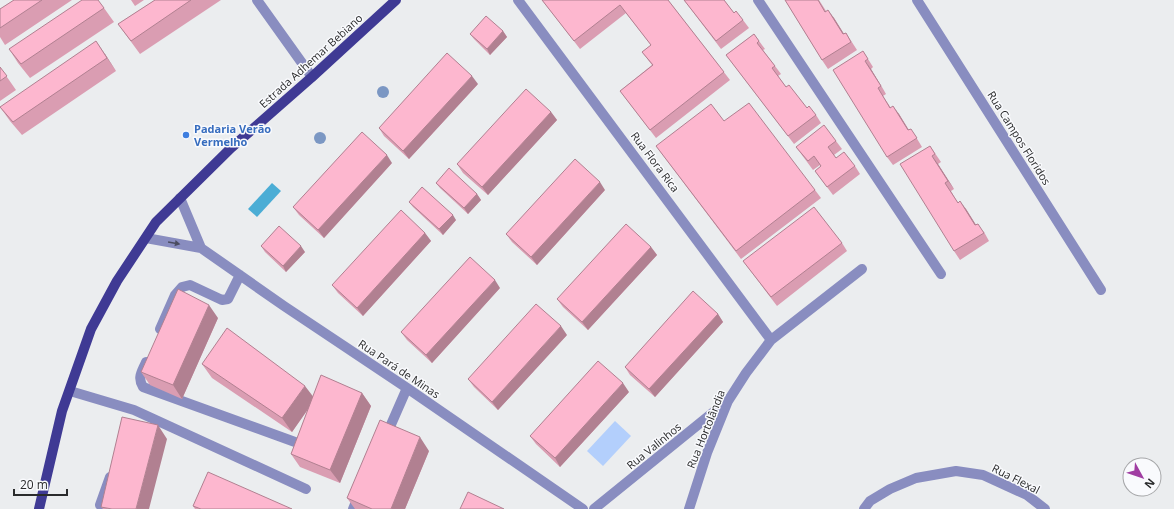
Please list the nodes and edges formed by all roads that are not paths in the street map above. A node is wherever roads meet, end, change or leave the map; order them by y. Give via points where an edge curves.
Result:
1 (257, 0) edge
2 (396, 0) edge
3 (518, 0) edge
4 (758, 0) edge
5 (917, 0) edge
6 (312, 77) junction
7 (180, 198) junction
8 (146, 238) junction
9 (201, 248) junction
10 (862, 269) dead end
11 (940, 274) dead end
12 (240, 275) junction
13 (1101, 290) dead end
14 (157, 336) edge
15 (771, 340) junction
16 (151, 350) edge
17 (407, 388) junction
18 (70, 391) junction
19 (728, 401) junction
20 (295, 442) edge
21 (382, 444) edge
22 (113, 468) edge
23 (362, 487) edge
24 (306, 489) dead end
25 (100, 505) edge
26 (39, 509) edge
27 (352, 509) edge
28 (583, 509) edge
29 (594, 509) edge
30 (689, 509) edge
31 (864, 509) edge
32 (1045, 509) edge

1 - 6 street
2 - 6 main road, Estrada Adhemar Bebiano
3 - 15 street, Rua Flora Rica
4 - 11 street
5 - 13 street, Rua Campos Floridos
6 - 7 main road, Estrada Adhemar Bebiano via 231,148
7 - 8 main road, Estrada Adhemar Bebiano via 156,222
7 - 9 street
8 -> 9 street, Rua Pará de Minas
8 - 18 main road, Estrada Adhemar Bebiano via 117,281 91,329
9 - 12 street, Rua Pará de Minas
10 - 15 street, Rua Hortolândia
12 - 14 street via 228,299 225,300 190,285 182,287 175,295
12 - 17 street, Rua Pará de Minas
15 - 19 street, Rua Hortolândia
16 - 20 street via 140,377 143,387
17 - 21 street
17 - 28 street, Rua Pará de Minas
18 - 24 street via 132,414
18 - 26 main road, Estrada Adhemar Bebiano via 62,411
19 - 29 street, Rua Valinhos
19 - 30 street, Rua Hortolândia via 706,453
22 - 25 street
23 - 27 street
31 - 32 street, Rua Flexal via 870,501 896,486 916,478 956,471 984,475 1027,495

